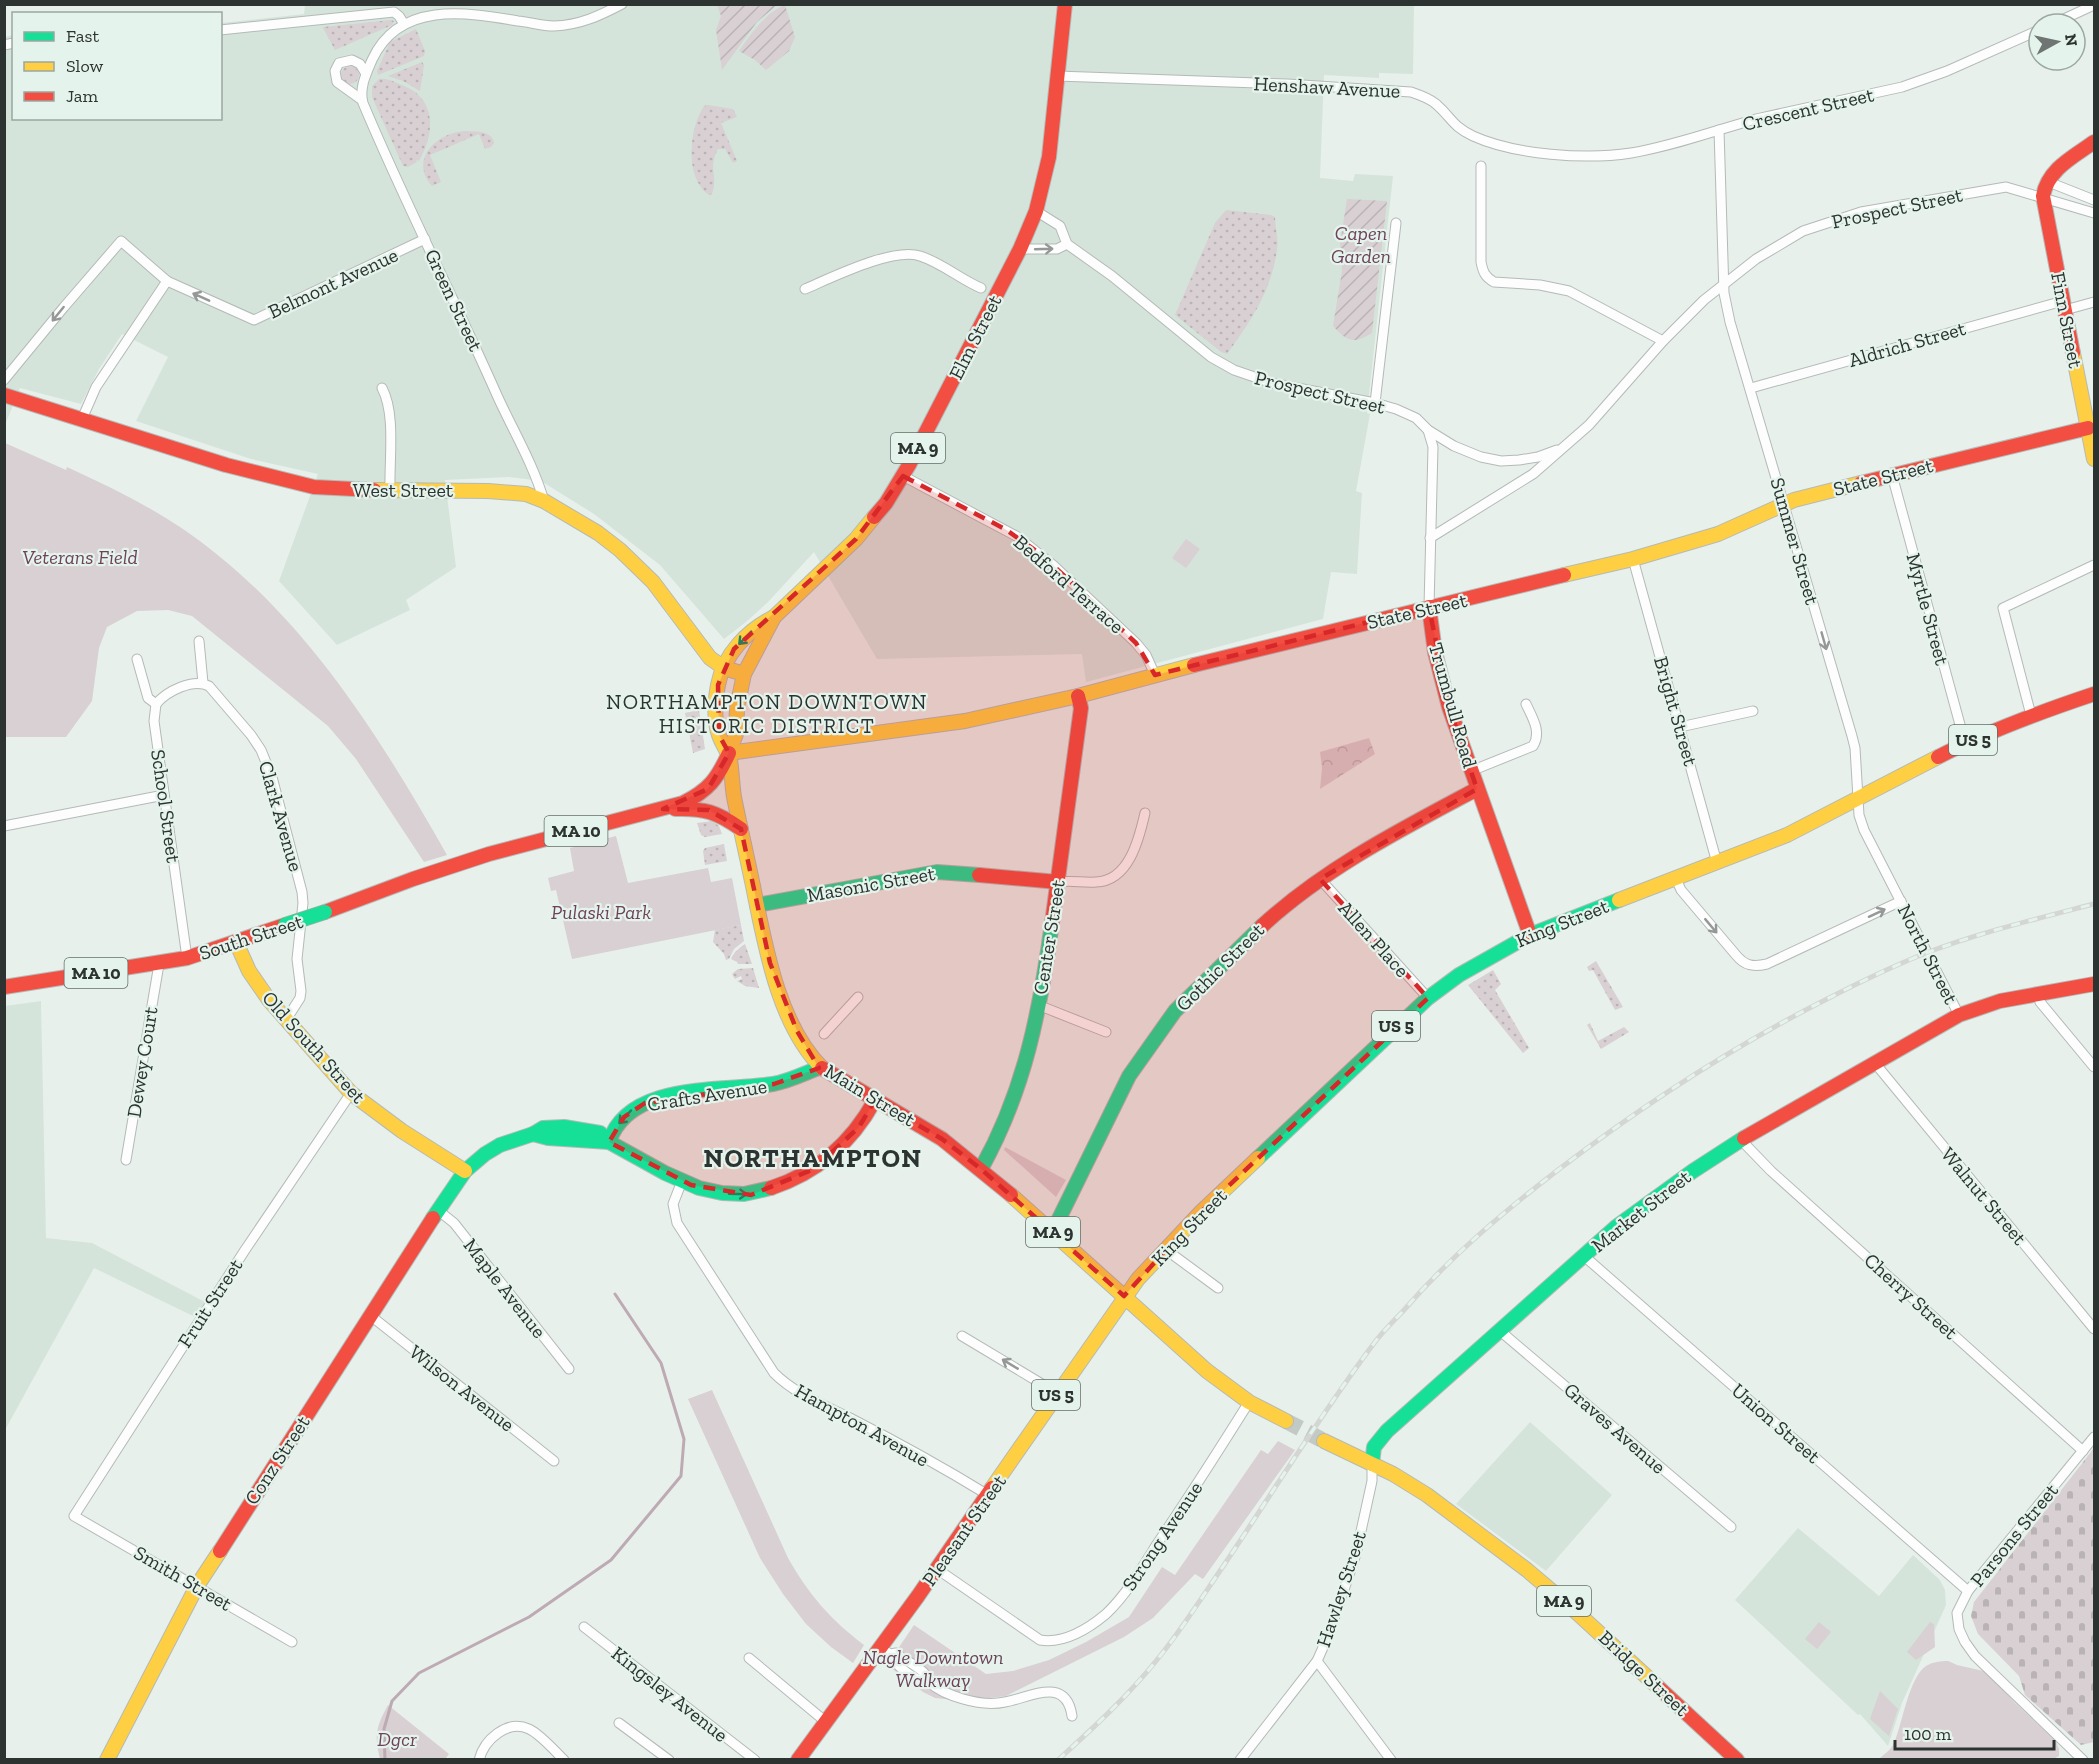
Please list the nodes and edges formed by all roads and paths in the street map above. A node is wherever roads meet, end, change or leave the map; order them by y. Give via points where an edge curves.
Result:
1 (622, 4) edge
2 (1065, 4) edge
3 (2094, 5) edge
4 (2079, 12) edge
5 (404, 24) junction
6 (222, 30) edge
7 (2027, 35) edge
8 (366, 74) junction
9 (1057, 76) junction
10 (362, 100) junction
11 (1719, 130) junction
12 (2094, 142) edge
13 (1480, 166) dead end
14 (2046, 181) junction
15 (2094, 200) edge
16 (1036, 211) junction
17 (2094, 213) edge
18 (1396, 224) dead end
19 (425, 239) junction
20 (1067, 244) junction
21 (1020, 249) junction
22 (167, 281) junction
23 (1723, 283) junction
24 (981, 288) dead end
25 (805, 289) dead end
26 (2094, 302) edge
27 (2064, 305) junction
28 (1663, 341) junction
29 (4, 381) edge
30 (382, 388) dead end
31 (1751, 388) junction
32 (4, 395) edge
33 (1375, 403) junction
34 (82, 419) junction
35 (2091, 427) edge
36 (1428, 430) junction
37 (1564, 446) junction
38 (2094, 459) edge
39 (1892, 475) junction
40 (903, 476) junction
41 (390, 490) junction
42 (544, 501) junction
43 (1784, 504) junction
44 (1430, 538) junction
45 (1633, 559) junction
46 (2094, 565) edge
47 (1429, 607) junction
48 (774, 617) junction
49 (199, 641) dead end
50 (136, 659) dead end
51 (724, 668) junction
52 (744, 674) junction
53 (1155, 675) junction
54 (204, 683) junction
55 (2094, 694) edge
56 (1078, 696) junction
57 (156, 704) junction
58 (1526, 704) dead end
59 (1753, 711) dead end
60 (2031, 716) junction
61 (1680, 727) junction
62 (1965, 743) junction
63 (729, 753) junction
64 (1471, 771) junction
65 (1478, 789) junction
66 (164, 795) junction
67 (1858, 800) junction
68 (663, 809) junction
69 (1145, 813) dead end
70 (4, 826) edge
71 (741, 829) junction
72 (1717, 863) junction
73 (1320, 879) junction
74 (1676, 879) junction
75 (1058, 882) junction
76 (1901, 902) junction
77 (757, 904) junction
78 (1530, 935) junction
79 (236, 942) junction
80 (187, 958) junction
81 (159, 964) junction
82 (2094, 984) edge
83 (4, 987) edge
84 (2038, 993) junction
85 (858, 997) dead end
86 (1428, 998) junction
87 (1038, 1005) junction
88 (1959, 1015) junction
89 (286, 1020) junction
90 (1106, 1032) dead end
91 (824, 1034) dead end
92 (1874, 1062) junction
93 (821, 1067) junction
94 (2094, 1067) edge
95 (351, 1094) junction
96 (874, 1100) junction
97 (1741, 1140) junction
98 (609, 1142) junction
99 (126, 1160) dead end
100 (981, 1169) junction
101 (465, 1171) junction
102 (682, 1181) junction
103 (439, 1211) junction
104 (1053, 1232) junction
105 (1166, 1249) junction
106 (1584, 1256) junction
107 (1218, 1288) dead end
108 (1124, 1296) junction
109 (371, 1316) junction
110 (2094, 1329) edge
111 (1499, 1330) junction
112 (962, 1335) dead end
113 (569, 1369) dead end
114 (1057, 1393) junction
115 (1249, 1402) junction
116 (1286, 1421) tunnel mouth
117 (2094, 1437) edge
118 (1324, 1441) tunnel mouth
119 (2083, 1451) junction
120 (554, 1461) dead end
121 (1372, 1464) junction
122 (988, 1495) junction
123 (74, 1515) joint
124 (1731, 1527) dead end
125 (937, 1569) junction
126 (198, 1586) junction
127 (1968, 1591) junction
128 (584, 1627) dead end
129 (292, 1642) dead end
130 (885, 1651) junction
131 (748, 1658) dead end
132 (1317, 1661) junction
133 (1072, 1716) dead end
134 (826, 1722) junction
135 (620, 1723) dead end
136 (107, 1760) edge
137 (479, 1760) edge
138 (564, 1760) edge
139 (669, 1760) edge
140 (755, 1760) edge
141 (798, 1760) edge
142 (1240, 1760) edge
143 (1391, 1760) edge
144 (1737, 1760) edge
145 (2083, 1760) edge

1 - 5 street via 598,17 570,25 453,14 432,15
2 - 9 main road, Elm Street / MA 9
3 - 4 street
5 - 6 street via 394,12
5 - 8 street via 383,40
7 - 11 street, Crescent Street via 1902,87
8 - 10 street
8 - 10 street, Green Street via 352,60 339,63 335,71 337,82
9 - 11 street, Henshaw Avenue via 1411,92 1435,104 1456,128 1497,145 1532,152 1629,153
9 - 16 main road, Elm Street / MA 9 via 1049,158
10 - 19 street, Green Street
11 - 23 street, Crescent Street
12 - 14 main road
13 - 28 street via 1481,262 1488,278 1569,291
14 - 15 street
14 - 27 main road, Finn Street via 2043,196
16 - 20 street, Prospect Street via 1060,226
16 - 21 main road, Elm Street / MA 9
17 - 23 street, Prospect Street via 2006,187 1883,207 1803,231 1762,254
18 - 33 street
19 -> 22 street, Belmont Avenue via 254,320
19 - 42 street, Green Street via 536,473
21 -> 20 street via 1057,249
20 - 33 street, Prospect Street via 1226,366 1272,383
21 - 40 main road, Elm Street / MA 9
22 -> 29 street, Belmont Avenue via 121,241
22 - 34 street via 96,387
23 - 28 street, Prospect Street
23 - 31 street, Summer Street via 1730,322
24 - 25 street via 913,254 877,260
26 - 27 street, Aldrich Street
27 - 31 street, Aldrich Street
27 - 35 main road, Finn Street
28 - 37 street, Prospect Street via 1589,425
30 - 41 street via 390,417
31 - 43 street, Summer Street
32 - 34 main road, West Street
33 - 36 street, Prospect Street via 1416,418
34 - 41 main road, West Street via 281,480 346,490
35 - 38 main road, Finn Street
35 - 39 main road, State Street
36 - 37 street, Prospect Street via 1463,450 1501,461 1538,457
36 - 44 street, Trumbull Road via 1433,447
37 - 44 street, Prospect Street via 1533,474
39 - 43 main road, State Street
39 - 62 street, Myrtle Street
40 - 48 main road, Elm Street / MA 9 via 869,525
40 - 53 street, Bedford Terrace via 1005,529 1042,555 1136,643
41 - 42 main road, West Street via 511,492
42 - 51 main road, West Street via 598,533 628,558 660,589 710,658
43 - 45 main road, State Street via 1708,538
43 -> 67 street, Summer Street via 1852,736
44 - 47 street, Trumbull Road
45 - 47 main road, State Street
45 - 61 street, Bright Street
46 - 60 street via 2003,608
47 - 53 main road, State Street
47 - 64 main road, Trumbull Road via 1449,707
48 -> 51 main road, Elm Street / MA 9 via 758,624 742,640
48 - 52 main road, Elm Street
49 - 54 street
50 - 57 street, School Street via 148,698
51 - 52 main road, West Street
51 - 63 main road, Main Street / MA 9 via 718,685 717,713 719,735
52 - 63 main road, Main Street via 736,734
53 - 56 main road, State Street
54 - 57 street via 184,686
54 - 89 street, Clark Avenue via 261,750 272,777 302,892 297,959 301,991
55 - 60 main road, King Street / US 5
56 - 63 main road, State Street via 965,721
56 - 75 main road, Center Street via 1081,708
57 - 66 street, School Street via 154,721
58 - 64 street via 1537,731 1533,746
59 - 61 street
60 - 62 main road, King Street / US 5
61 - 72 street, Bright Street
62 - 67 main road, King Street / US 5
63 - 68 main road, MA 10 via 708,789
63 - 71 main road, Main Street
64 - 65 main road, Trumbull Road
65 - 73 main road, Gothic Street
65 - 78 main road, Trumbull Road
66 - 70 street
66 - 80 street, School Street
67 - 72 main road, King Street / US 5
67 - 76 street, North Street via 1868,839
68 - 71 main road, MA 10 via 709,810
68 - 79 main road, South Street / MA 10, bridge via 489,854
69 - 75 street via 1133,855 1111,878 1098,882
71 - 77 main road, Main Street / MA 9
72 - 74 main road, King Street / US 5
73 - 86 street, Allen Place
73 - 104 main road, Gothic Street via 1262,925 1175,1011 1130,1076
74 -> 76 street via 1680,890 1742,962 1752,966 1767,964
74 - 78 main road, King Street / US 5
75 - 77 main road, Masonic Street via 937,872
75 - 87 main road, Center Street
76 - 88 street, North Street
77 - 93 main road, Main Street / MA 9 via 770,963 784,1002 803,1042
78 - 86 main road, King Street / US 5
79 - 80 main road, South Street / MA 10
79 - 89 main road, Old South Street via 258,985
80 - 81 main road, South Street / MA 10
81 - 83 main road, South Street / MA 10
81 - 99 street, Dewey Court
82 - 84 main road, North Street
84 - 88 main road, North Street via 2000,1000
84 - 94 street via 2040,1002
85 - 91 street
86 - 105 main road, King Street / US 5
87 - 90 street
87 - 100 main road, Center Street via 1016,1094 996,1146
88 - 92 main road, Market Street
89 - 95 main road, Old South Street
92 - 97 main road, Market Street
92 - 110 street, Walnut Street
93 - 96 main road, Main Street / MA 9
93 -> 98 main road, Crafts Avenue via 774,1084 645,1103 624,1117
95 - 101 main road, Old South Street
95 - 123 street, Fruit Street
96 - 100 main road, Main Street / MA 9 via 942,1139
102 -> 96 main road via 732,1195 774,1190 814,1169 833,1153 859,1127
97 - 106 main road, Market Street via 1637,1211
97 - 119 street, Cherry Street via 1770,1171
98 - 101 main road via 600,1133 577,1128 543,1128 501,1145
98 - 102 main road
100 - 104 main road, Main Street / MA 9
101 - 103 main road, Conz Street
102 - 122 street, Hampton Avenue via 673,1204 677,1223 774,1373 818,1403
103 - 109 main road, Conz Street
103 - 113 street, Maple Avenue via 454,1223
104 - 108 main road, Main Street / MA 9
105 - 107 street
105 - 108 main road, King Street / US 5
106 - 111 main road, Market Street
106 - 127 street, Union Street
108 - 114 main road, Pleasant Street / US 5
108 - 115 main road, Main Street / MA 9 via 1207,1371
109 - 120 street, Wilson Avenue
109 - 126 main road, Conz Street
111 - 121 main road, Market Street via 1387,1431 1374,1447
111 - 124 street, Graves Avenue
114 -> 112 street
114 - 122 main road, Pleasant Street / US 5
115 - 116 main road, Main Street / MA 9
115 - 125 street, Strong Avenue via 1126,1592 1104,1615 1074,1635 1049,1641 1034,1637
117 - 119 street, Parsons Street
118 - 121 main road, MA 9
119 - 127 street, Parsons Street
121 - 132 street, Hawley Street via 1372,1481 1352,1565
121 - 144 main road, Bridge Street / MA 9 via 1434,1500 1527,1570
122 - 125 main road, Pleasant Street / US 5
123 - 126 street, Smith Street
125 - 130 main road, Pleasant Street / US 5
126 - 129 street, Smith Street
126 - 136 main road, Conz Street
127 - 145 street, Parsons Street via 1958,1613 1965,1642
128 - 140 street, Kingsley Avenue
130 - 133 street via 896,1653 926,1675 930,1683 955,1696 1002,1703 1053,1692 1066,1701
130 - 134 main road, Pleasant Street / US 5
131 - 134 street
132 - 142 street, Hawley Street
132 - 143 street
134 - 141 main road, Pleasant Street / US 5
135 - 139 street
137 - 138 street via 488,1741 511,1727 530,1729

